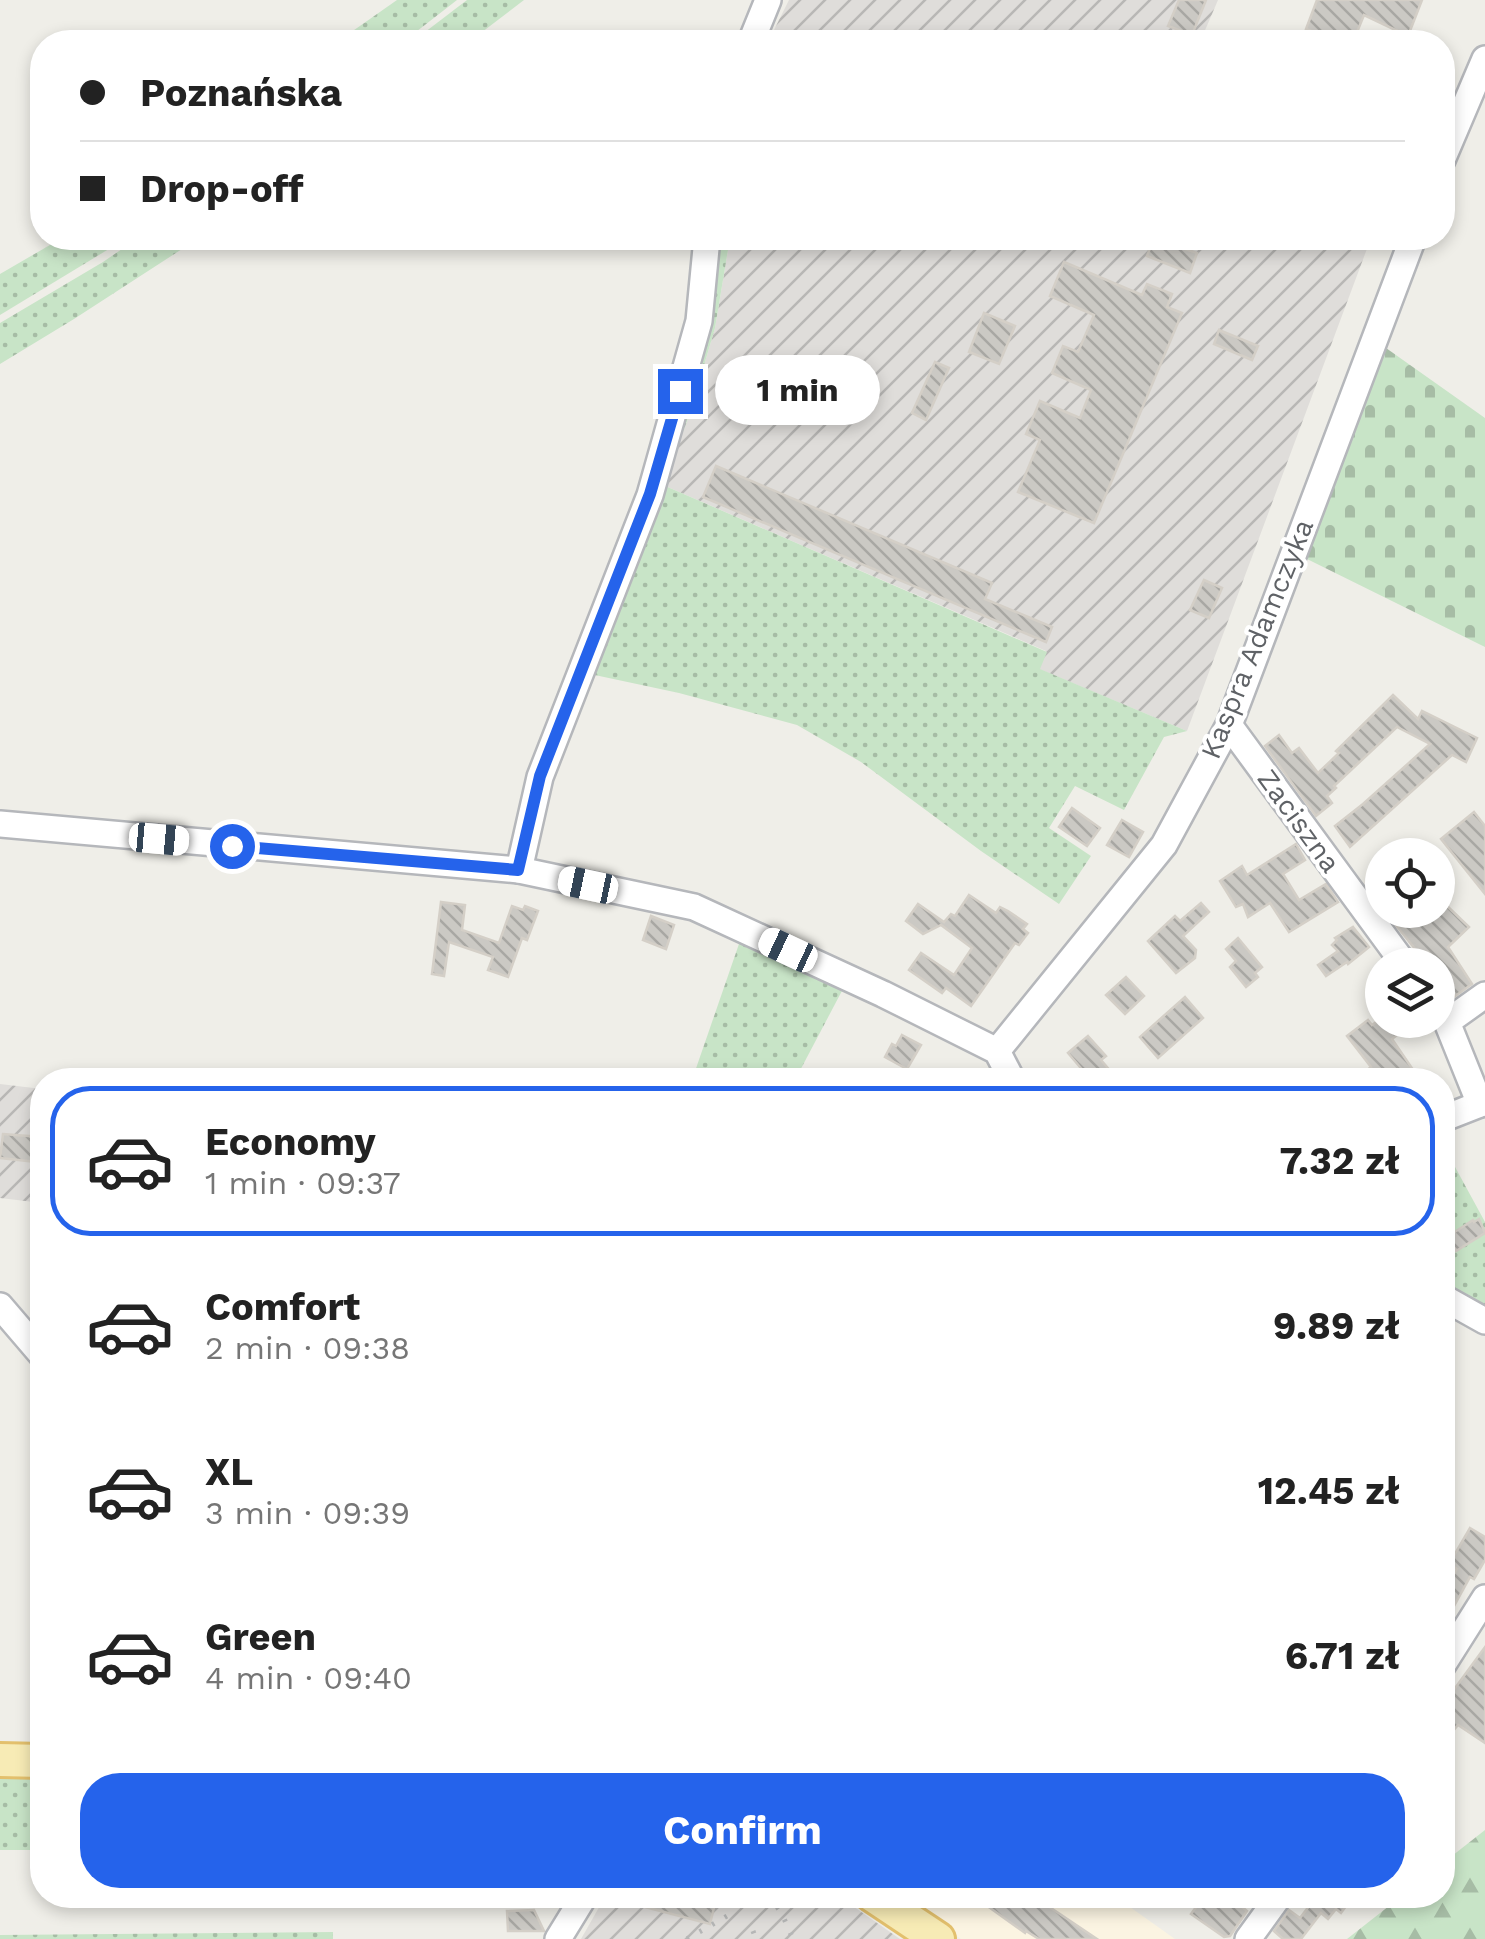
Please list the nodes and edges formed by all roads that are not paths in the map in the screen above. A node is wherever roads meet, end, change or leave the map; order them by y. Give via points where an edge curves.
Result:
1 (768, 0) edge
2 (756, 30) edge
3 (1485, 59) edge
4 (1477, 99) edge
5 (1455, 137) edge
6 (706, 250) edge
7 (1408, 250) edge
8 (1229, 725) junction
9 (0, 824) edge
10 (518, 870) junction
11 (1393, 948) edge
12 (1485, 995) edge
13 (1455, 1010) edge
14 (1452, 1038) edge
15 (997, 1051) junction
16 (1006, 1068) edge
17 (1482, 1103) edge
18 (1455, 1114) edge
19 (1455, 1305) edge
20 (0, 1306) edge
21 (1485, 1322) edge
22 (30, 1341) edge
23 (1485, 1598) edge
24 (1455, 1645) edge
25 (0, 1760) edge
26 (30, 1761) edge
27 (576, 1908) edge
28 (892, 1908) edge
29 (1271, 1908) edge
30 (558, 1939) edge
31 (938, 1939) edge
32 (1248, 1939) edge

1 - 2 street
3 - 4 street
4 - 5 street
6 - 10 street via 699,322 650,494 540,776
7 - 8 street, Kaspra Adamczyka
8 - 11 street, Zaciszna
8 - 15 street, Kaspra Adamczyka via 1164,845
9 - 10 street
10 - 15 street via 694,907
12 - 13 street
14 - 17 street
15 - 16 street
17 - 18 street
19 - 21 street
20 - 22 street
23 - 24 street
25 - 26 main road
27 - 30 street
28 - 31 main road
29 - 32 street

